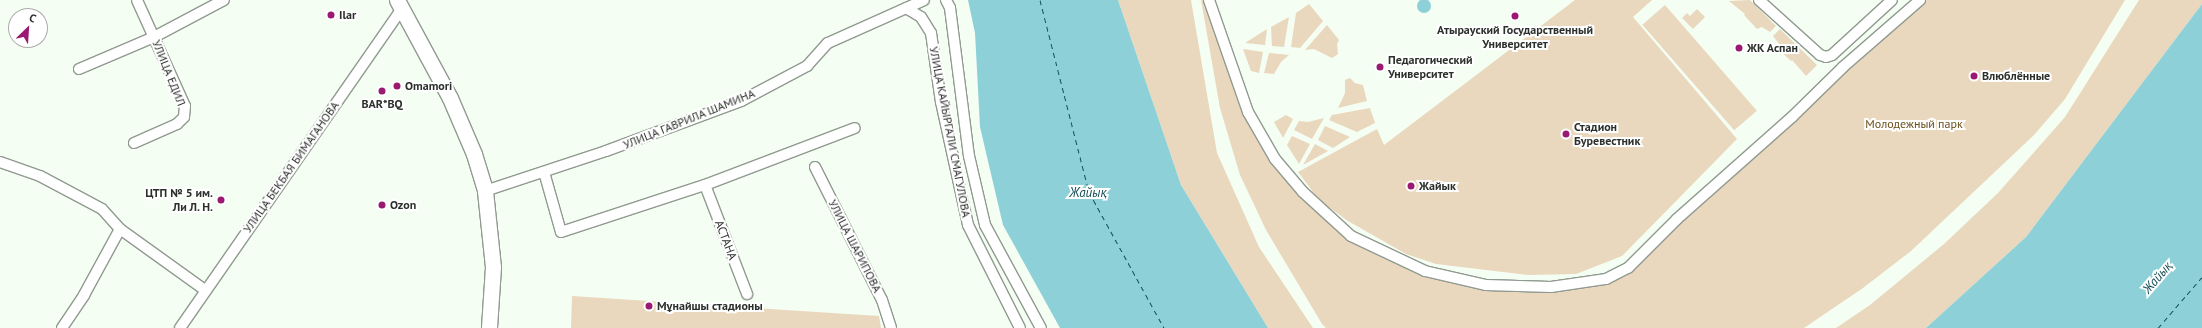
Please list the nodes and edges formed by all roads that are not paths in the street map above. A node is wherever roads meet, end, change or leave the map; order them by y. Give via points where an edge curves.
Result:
1 (137, 0) edge
2 (224, 0) edge
3 (924, 0) edge
4 (946, 0) edge
5 (1210, 0) edge
6 (1759, 0) edge
7 (1892, 0) edge
8 (1920, 0) edge
9 (400, 4) edge
10 (906, 8) junction
11 (154, 37) junction
12 (78, 69) dead end
13 (855, 128) dead end
14 (134, 143) dead end
15 (0, 162) edge
16 (815, 167) dead end
17 (544, 172) junction
18 (705, 185) junction
19 (485, 191) junction
20 (120, 229) junction
21 (205, 290) junction
22 (746, 294) dead end
23 (62, 328) edge
24 (180, 328) edge
25 (489, 328) edge
26 (891, 328) edge
27 (1020, 328) edge
28 (1042, 328) edge

1 - 11 street, УЛИЦА ЕДИЛ
2 - 11 street
3 - 10 street, УЛИЦА ГАВРИЛА ШАМИНА
4 - 28 street, УЛИЦА КАЙЫРГАЛИ СМАГУЛОВА via 950,8 969,156 985,225
5 - 8 street via 1248,112 1275,159 1303,192 1351,236 1425,271 1486,285 1544,287 1606,279 1628,268 1677,219
6 - 7 street via 1820,55 1826,57 1832,55
9 - 19 main road via 450,98 474,154
9 - 21 street, УЛИЦА БЕКБАЯ БИМАГАНОВА
10 - 17 street, УЛИЦА ГАВРИЛА ШАМИНА via 828,43 807,66 741,101
10 - 27 street, УЛИЦА КАЙЫРГАЛИ СМАГУЛОВА via 921,17 931,33 941,102 968,225
11 - 12 street
11 - 14 street, УЛИЦА ЕДИЛ via 185,106 184,117 177,124
13 - 18 street
15 - 20 street via 40,176 102,209
16 - 26 street, УЛИЦА ШАРИПОВА via 882,300
17 - 18 street via 561,232
17 - 19 street, УЛИЦА ГАВРИЛА ШАМИНА
18 - 22 street, АСТАНА
19 - 25 main road via 493,267
20 - 21 street
20 - 23 street via 84,295
21 - 24 street, УЛИЦА БЕКБАЯ БИМАГАНОВА

